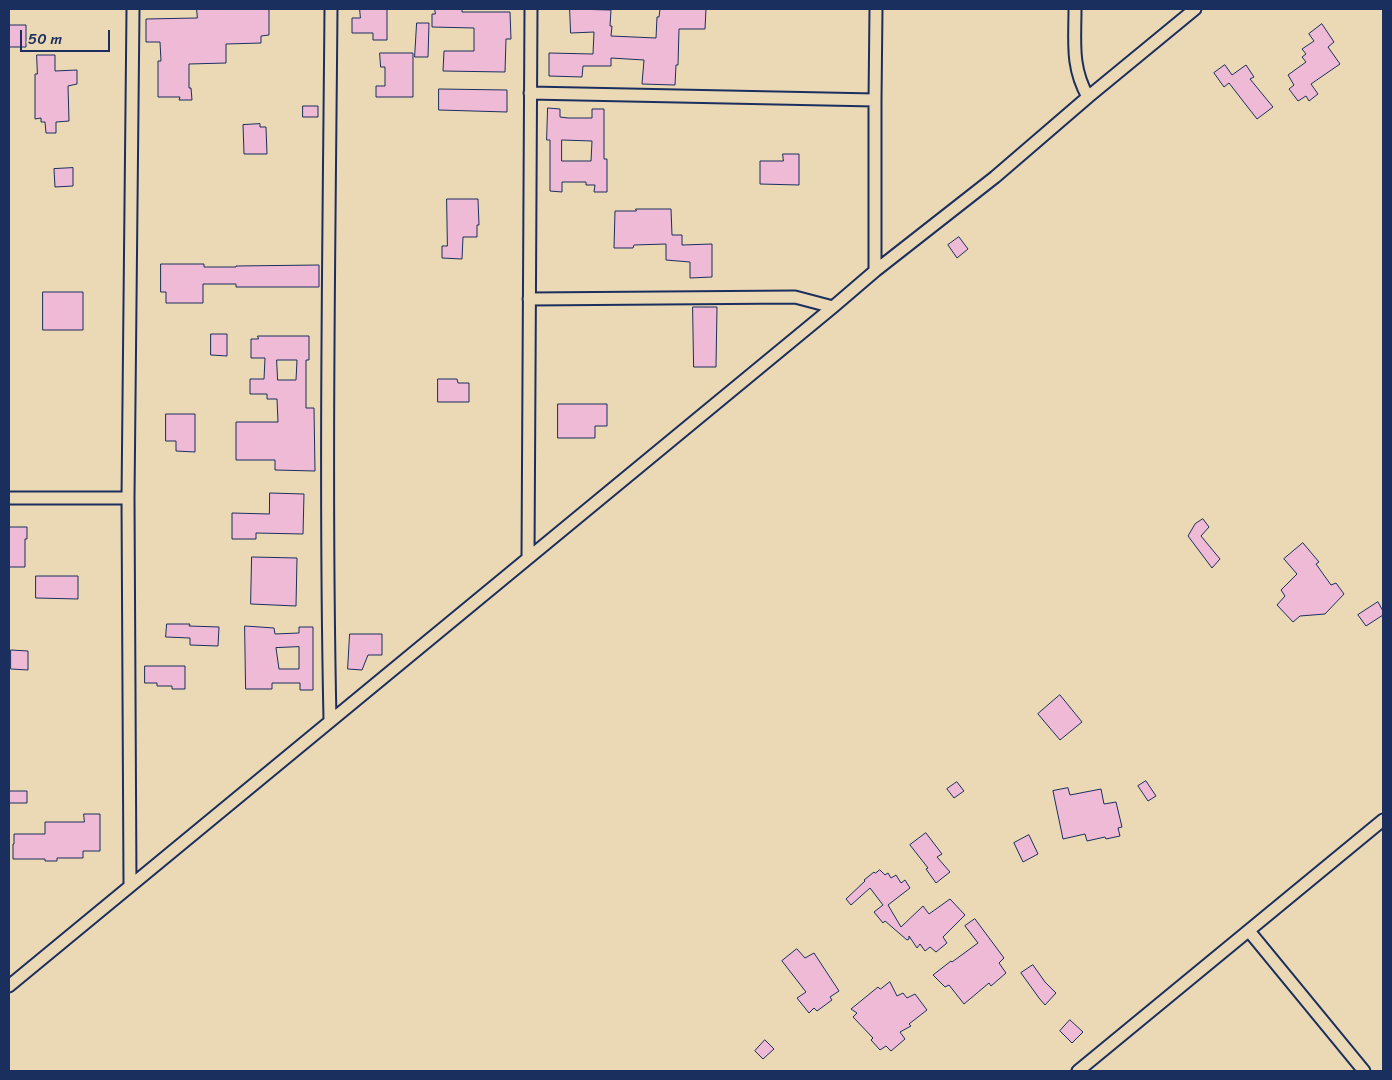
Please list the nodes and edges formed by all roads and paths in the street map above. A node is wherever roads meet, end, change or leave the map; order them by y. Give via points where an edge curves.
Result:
1 (133, 9) edge
2 (331, 9) edge
3 (531, 9) edge
4 (876, 9) edge
5 (1076, 9) edge
6 (1195, 9) edge
7 (530, 93) junction
8 (1088, 97) junction
9 (875, 100) junction
10 (875, 271) junction
11 (529, 299) junction
12 (833, 307) junction
13 (9, 498) edge
14 (128, 498) junction
15 (528, 557) junction
16 (330, 720) junction
17 (1383, 820) edge
18 (130, 885) junction
19 (1249, 931) junction
20 (9, 986) edge
21 (1078, 1071) edge
22 (1364, 1071) edge

1 - 14 street
2 - 16 street via 328,352
3 - 7 street
4 - 9 street
5 - 8 street via 1077,73
6 - 8 street
7 - 9 street
7 - 11 street
8 - 10 street via 995,177
9 - 10 street
10 - 12 street
11 - 12 street via 795,297
11 - 15 street
12 - 15 street
13 - 14 street
14 - 18 street
15 - 16 street
16 - 18 street
17 - 19 street
18 - 20 street
19 - 21 street
19 - 22 street

